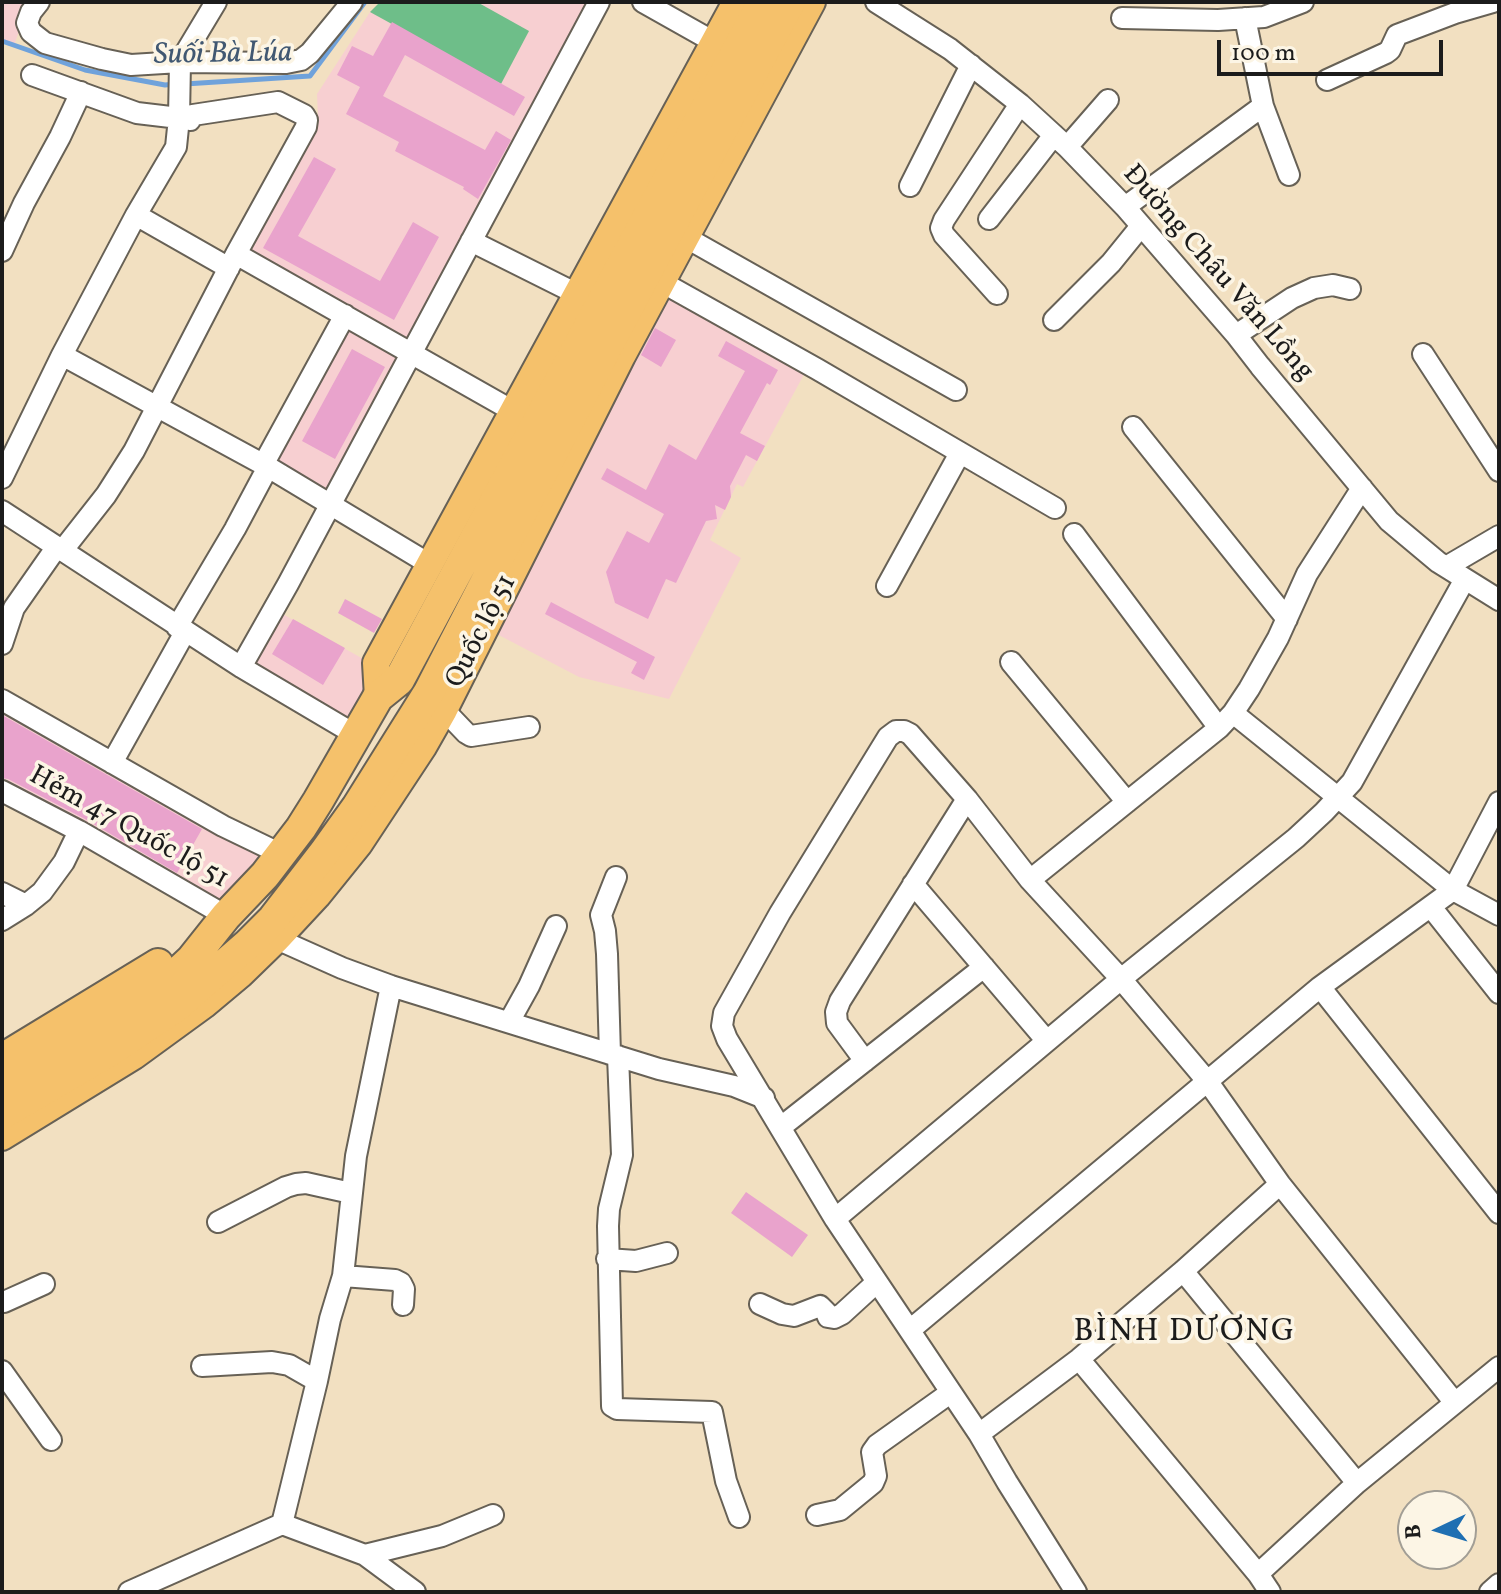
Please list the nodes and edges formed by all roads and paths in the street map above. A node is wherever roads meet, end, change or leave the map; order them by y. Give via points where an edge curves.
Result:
1 (39, 2) edge
2 (216, 2) edge
3 (352, 2) edge
4 (599, 2) edge
5 (643, 2) edge
6 (736, 2) edge
7 (763, 2) edge
8 (790, 2) edge
9 (812, 2) edge
10 (876, 2) edge
11 (1303, 2) edge
12 (1493, 2) edge
13 (1193, 11) edge
14 (1122, 18) dead end
15 (1245, 18) junction
16 (714, 42) junction
17 (180, 62) junction
18 (971, 65) junction
19 (32, 75) dead end
20 (1327, 80) dead end
21 (81, 92) junction
22 (1108, 100) dead end
23 (1020, 104) junction
24 (1263, 106) junction
25 (179, 118) junction
26 (1060, 141) junction
27 (1289, 175) dead end
28 (910, 186) dead end
29 (1125, 207) junction
30 (136, 215) junction
31 (989, 219) dead end
32 (1141, 226) junction
33 (685, 237) junction
34 (471, 241) junction
35 (2, 251) edge
36 (233, 261) junction
37 (653, 277) junction
38 (1350, 289) dead end
39 (997, 294) dead end
40 (588, 300) junction
41 (345, 315) junction
42 (1054, 320) dead end
43 (1236, 335) junction
44 (411, 352) junction
45 (1423, 354) dead end
46 (62, 355) junction
47 (956, 390) dead end
48 (158, 406) junction
49 (513, 411) junction
50 (1133, 427) dead end
51 (960, 453) junction
52 (266, 466) junction
53 (1499, 471) edge
54 (2, 478) edge
55 (1362, 488) junction
56 (330, 504) junction
57 (1055, 508) dead end
58 (2, 511) edge
59 (1074, 534) dead end
60 (1499, 536) edge
61 (59, 550) junction
62 (431, 565) junction
63 (1446, 567) junction
64 (1465, 579) junction
65 (887, 586) dead end
66 (1499, 600) edge
67 (1287, 619) junction
68 (181, 629) junction
69 (2, 644) edge
70 (1011, 662) dead end
71 (241, 667) junction
72 (378, 697) junction
73 (2, 700) edge
74 (444, 710) junction
75 (1226, 720) junction
76 (529, 727) dead end
77 (356, 735) junction
78 (112, 763) junction
79 (2, 791) edge
80 (1338, 797) junction
81 (967, 799) junction
82 (1127, 802) junction
83 (1499, 802) edge
84 (79, 831) junction
85 (281, 854) junction
86 (616, 877) dead end
87 (1030, 880) junction
88 (913, 884) junction
89 (1453, 890) junction
90 (2, 893) edge
91 (26, 905) junction
92 (1431, 907) junction
93 (1499, 915) edge
94 (226, 916) junction
95 (2, 920) edge
96 (556, 926) dead end
97 (270, 934) junction
98 (191, 960) junction
99 (984, 967) junction
100 (1121, 979) junction
101 (391, 986) junction
102 (1320, 987) junction
103 (1499, 993) edge
104 (509, 1022) junction
105 (1046, 1040) junction
106 (614, 1055) junction
107 (2, 1059) edge
108 (865, 1061) junction
109 (1208, 1082) junction
110 (2, 1086) edge
111 (764, 1098) junction
112 (2, 1114) edge
113 (781, 1127) junction
114 (2, 1137) edge
115 (1280, 1184) junction
116 (351, 1193) junction
117 (1499, 1213) edge
118 (835, 1219) junction
119 (218, 1222) dead end
120 (667, 1253) dead end
121 (607, 1259) junction
122 (1183, 1271) junction
123 (343, 1276) junction
124 (877, 1282) junction
125 (44, 1284) dead end
126 (2, 1301) edge
127 (760, 1304) dead end
128 (403, 1305) dead end
129 (910, 1330) junction
130 (1079, 1359) junction
131 (202, 1366) dead end
132 (1499, 1367) edge
133 (2, 1371) edge
134 (317, 1381) junction
135 (950, 1393) junction
136 (1455, 1403) junction
137 (979, 1434) junction
138 (51, 1440) dead end
139 (1357, 1483) junction
140 (493, 1515) dead end
141 (817, 1515) dead end
142 (739, 1517) dead end
143 (282, 1524) junction
144 (365, 1555) junction
145 (1258, 1574) junction
146 (1499, 1584) edge
147 (129, 1592) edge
148 (415, 1592) edge
149 (1076, 1592) edge
150 (1270, 1592) edge
151 (1490, 1592) edge

1 - 17 street via 27,23 45,43 131,65
2 - 17 street
3 - 17 street via 301,60
4 - 34 street
5 - 16 street
6 - 16 main road, Quốc lộ 51
7 - 40 highway, Quốc lộ 51
8 - 37 highway, Quốc lộ 51
9 - 33 main road, Quốc lộ 51
10 - 18 street, Đường Châu Văn Lồng
11 - 15 street via 1264,17
12 - 20 street via 1397,35 1386,53
13 - 14 street
13 - 15 street
15 - 24 street
16 - 40 main road, Quốc lộ 51
17 - 25 street
18 - 23 street, Đường Châu Văn Lồng
18 - 28 street
19 - 21 street
21 - 25 street via 137,113
21 - 35 street
22 - 26 street
23 - 26 street, Đường Châu Văn Lồng
23 - 39 street via 941,228
24 - 27 street
24 - 29 street
25 - 30 street via 176,147
25 - 36 street via 278,102 307,120
26 - 29 street, Đường Châu Văn Lồng
26 - 31 street
29 - 32 street, Đường Châu Văn Lồng
30 - 36 street
30 - 46 street
32 - 42 street
32 - 43 street, Đường Châu Văn Lồng
33 - 37 main road, Quốc lộ 51
33 - 47 street
34 - 40 street
34 - 44 street
36 - 41 street
36 - 48 street
37 - 51 street
37 - 74 main road, Quốc lộ 51 via 622,356
37 - 97 highway, Quốc lộ 51 via 429,692
38 - 43 street via 1314,288
40 - 49 main road, Quốc lộ 51
40 - 72 highway, Quốc lộ 51 via 399,680
41 - 44 street
41 - 52 street
43 - 55 street, Đường Châu Văn Lồng
44 - 49 street
44 - 56 street
45 - 53 street
46 - 48 street
46 - 54 street
48 - 52 street
48 - 61 street via 117,477
49 - 62 main road, Quốc lộ 51
50 - 67 street
51 - 57 street
51 - 65 street
52 - 56 street
52 - 68 street
55 - 63 street, Đường Châu Văn Lồng via 1389,521
55 - 67 street via 1307,574
56 - 62 street
56 - 71 street
58 - 61 street
59 - 75 street
60 - 63 street
61 - 68 street
61 - 69 street via 14,608
62 - 72 main road, Quốc lộ 51 via 376,663
63 - 64 street, Đường Châu Văn Lồng
64 - 66 street, Đường Châu Văn Lồng
64 - 80 street via 1352,782
67 - 75 street
68 - 71 street
68 - 78 street
70 - 82 street
71 - 77 street
72 - 77 highway, Quốc lộ 51
73 - 78 street
74 - 76 street via 471,736
74 - 97 main road, Quốc lộ 51 via 359,844 317,896
75 - 80 street
75 - 82 street
77 - 85 highway, Quốc lộ 51
78 - 85 street
79 - 84 street, Hẻm 47 Quốc lộ 51
80 - 89 street
80 - 100 street via 1296,838
81 - 87 street
81 - 88 street
81 - 111 street via 910,734 896,731 888,737 724,1013 727,1039
82 - 87 street
83 - 89 street
84 - 91 street via 54,877
84 - 94 street, Hẻm 47 Quốc lộ 51
85 - 94 highway, Quốc lộ 51
86 - 106 street via 601,915
87 - 100 street
88 - 99 street
88 - 108 street via 836,1012 837,1023
89 - 92 street
89 - 93 street
90 - 91 street
91 - 95 street
92 - 102 street
92 - 103 street
94 - 98 highway, Quốc lộ 51
96 - 104 street
97 - 101 street
97 - 112 highway, Quốc lộ 51 via 110,1051
97 - 114 main road, Quốc lộ 51 via 229,984 155,1042
98 - 107 highway via 164,960
98 - 110 highway, Quốc lộ 51 via 95,1031
99 - 105 street
99 - 108 street
100 - 105 street
100 - 109 street
101 - 104 street
101 - 116 street
102 - 109 street
102 - 117 street
104 - 106 street
105 - 118 street
106 - 111 street
106 - 121 street via 623,1143 609,1209
108 - 113 street
109 - 115 street
109 - 129 street
111 - 113 street
113 - 118 street
115 - 122 street
115 - 136 street
116 - 119 street via 296,1184
116 - 123 street
118 - 124 street
120 - 121 street via 636,1261
121 - 142 street via 612,1406 712,1412
122 - 130 street
122 - 139 street
123 - 128 street via 395,1280 404,1289
123 - 134 street
124 - 127 street via 834,1318 820,1306 794,1316
124 - 129 street
125 - 126 street
129 - 135 street
130 - 137 street
130 - 145 street
131 - 134 street via 272,1362
132 - 136 street
133 - 138 street
134 - 143 street
135 - 137 street
135 - 141 street via 877,1445 872,1452 873,1483 840,1510
136 - 139 street
137 - 149 street
139 - 145 street
140 - 144 street via 442,1536
143 - 144 street
143 - 147 street
144 - 148 street
145 - 150 street
146 - 151 street

